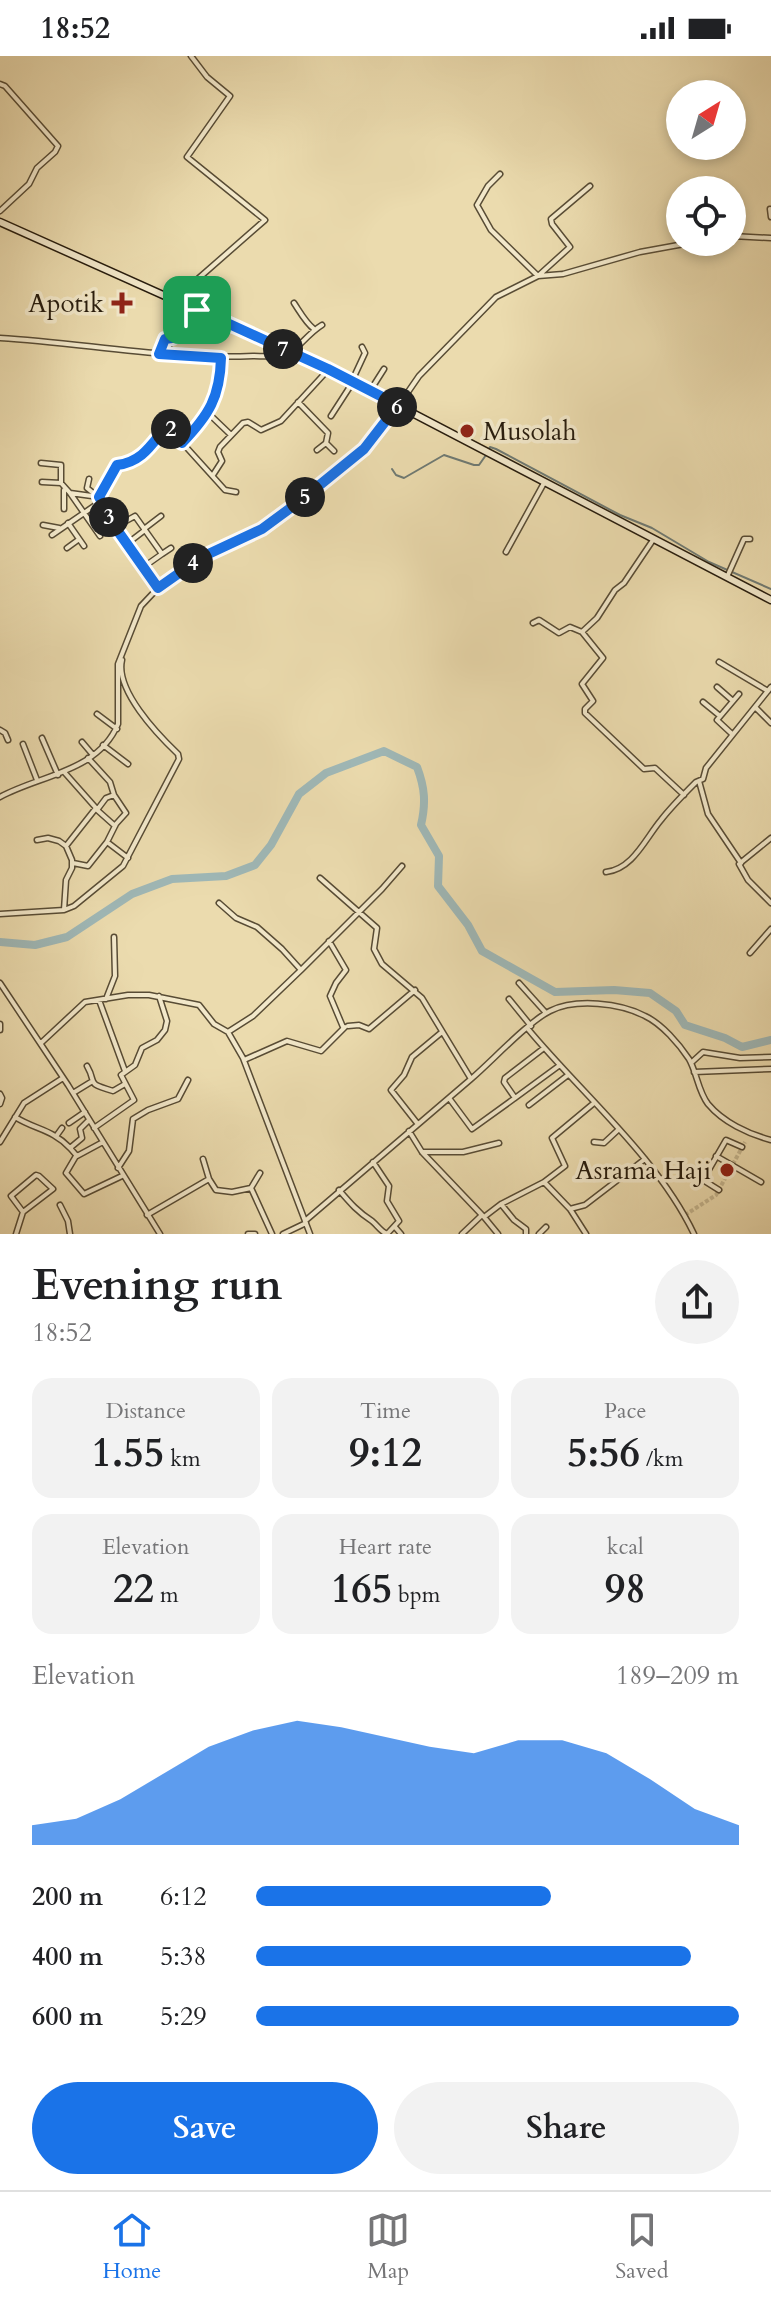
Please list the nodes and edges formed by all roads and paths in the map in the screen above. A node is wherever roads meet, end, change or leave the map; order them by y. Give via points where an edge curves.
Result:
1 (191, 56) edge
2 (0, 84) edge
3 (500, 174) dead end
4 (590, 186) dead end
5 (770, 209) edge
6 (0, 211) edge
7 (771, 217) edge
8 (0, 222) edge
9 (746, 237) edge
10 (771, 238) edge
11 (666, 248) edge
12 (538, 276) junction
13 (179, 301) junction
14 (294, 303) dead end
15 (322, 325) dead end
16 (314, 329) junction
17 (0, 338) edge
18 (172, 339) junction
19 (362, 347) dead end
20 (290, 353) junction
21 (159, 354) junction
22 (167, 355) junction
23 (221, 358) junction
24 (328, 369) junction
25 (384, 369) dead end
26 (352, 382) junction
27 (370, 391) junction
28 (298, 402) junction
29 (398, 405) junction
30 (208, 413) junction
31 (331, 416) dead end
32 (231, 435) junction
33 (182, 443) junction
34 (326, 443) junction
35 (317, 450) dead end
36 (334, 451) dead end
37 (41, 463) dead end
38 (213, 475) junction
39 (89, 479) dead end
40 (546, 481) junction
41 (42, 482) dead end
42 (63, 485) junction
43 (236, 492) dead end
44 (70, 493) junction
45 (99, 500) junction
46 (116, 503) dead end
47 (64, 509) dead end
48 (105, 511) junction
49 (83, 513) junction
50 (161, 516) dead end
51 (68, 523) junction
52 (43, 525) dead end
53 (115, 527) junction
54 (61, 528) junction
55 (145, 529) junction
56 (52, 535) dead end
57 (100, 536) dead end
58 (654, 538) junction
59 (79, 539) junction
60 (750, 539) dead end
61 (127, 543) junction
62 (84, 546) dead end
63 (67, 548) dead end
64 (171, 548) dead end
65 (506, 552) dead end
66 (162, 554) junction
67 (145, 566) junction
68 (729, 575) junction
69 (158, 588) junction
70 (771, 600) edge
71 (533, 623) dead end
72 (582, 632) junction
73 (123, 650) junction
74 (719, 662) dead end
75 (717, 687) dead end
76 (769, 689) edge
77 (739, 694) dead end
78 (733, 701) junction
79 (703, 702) dead end
80 (755, 707) junction
81 (97, 714) dead end
82 (720, 716) junction
83 (771, 723) edge
84 (117, 729) junction
85 (0, 730) edge
86 (732, 734) junction
87 (42, 738) dead end
88 (8, 740) dead end
89 (82, 742) dead end
90 (23, 744) dead end
91 (103, 745) junction
92 (90, 757) junction
93 (128, 764) dead end
94 (65, 773) junction
95 (58, 775) junction
96 (37, 780) junction
97 (699, 781) junction
98 (114, 795) junction
99 (684, 795) junction
100 (0, 797) edge
101 (96, 809) junction
102 (115, 826) junction
103 (771, 838) edge
104 (37, 840) dead end
105 (107, 842) junction
106 (66, 846) junction
107 (128, 858) junction
108 (73, 863) junction
109 (741, 863) junction
110 (402, 866) dead end
111 (606, 872) dead end
112 (320, 878) dead end
113 (219, 903) dead end
114 (771, 903) edge
115 (64, 910) junction
116 (358, 913) junction
117 (0, 914) edge
118 (771, 929) edge
119 (114, 937) dead end
120 (329, 941) junction
121 (750, 953) dead end
122 (301, 970) junction
123 (519, 983) dead end
124 (0, 984) edge
125 (415, 990) junction
126 (159, 996) junction
127 (106, 999) junction
128 (509, 999) dead end
129 (99, 1000) junction
130 (546, 1013) junction
131 (346, 1027) junction
132 (530, 1027) junction
133 (228, 1032) junction
134 (442, 1032) junction
135 (41, 1043) junction
136 (544, 1048) junction
137 (771, 1057) edge
138 (244, 1060) junction
139 (691, 1063) junction
140 (560, 1065) junction
141 (87, 1066) dead end
142 (771, 1069) edge
143 (125, 1071) junction
144 (694, 1072) junction
145 (568, 1075) junction
146 (63, 1078) junction
147 (471, 1079) junction
148 (188, 1080) dead end
149 (91, 1082) junction
150 (125, 1084) junction
151 (73, 1093) junction
152 (0, 1094) edge
153 (449, 1098) junction
154 (515, 1098) junction
155 (594, 1103) junction
156 (0, 1104) edge
157 (529, 1105) dead end
158 (85, 1112) junction
159 (15, 1117) junction
160 (89, 1120) junction
161 (69, 1123) dead end
162 (418, 1124) junction
163 (62, 1128) dead end
164 (94, 1128) junction
165 (618, 1130) junction
166 (409, 1131) junction
167 (2, 1135) edge
168 (57, 1135) junction
169 (771, 1140) edge
170 (0, 1142) edge
171 (103, 1142) junction
172 (594, 1142) dead end
173 (499, 1143) dead end
174 (742, 1147) dead end
175 (70, 1148) junction
176 (422, 1152) junction
177 (76, 1156) junction
178 (716, 1156) junction
179 (203, 1159) dead end
180 (645, 1159) junction
181 (373, 1162) junction
182 (118, 1168) junction
183 (260, 1173) dead end
184 (122, 1176) junction
185 (209, 1179) junction
186 (544, 1182) junction
187 (761, 1182) dead end
188 (251, 1188) junction
189 (339, 1190) junction
190 (719, 1190) dead end
191 (501, 1204) junction
192 (60, 1205) dead end
193 (570, 1209) junction
194 (23, 1212) junction
195 (147, 1215) junction
196 (483, 1216) junction
197 (305, 1222) junction
198 (395, 1227) junction
199 (546, 1227) dead end
200 (495, 1233) edge
201 (16, 1234) edge
202 (70, 1234) edge
203 (160, 1234) edge
204 (248, 1234) edge
205 (255, 1234) edge
206 (272, 1234) edge
207 (283, 1234) edge
208 (310, 1234) edge
209 (401, 1234) edge
210 (462, 1234) edge
211 (526, 1234) edge
212 (539, 1234) edge
213 (586, 1234) edge
214 (694, 1234) edge

1 - 13 street via 230,96 187,157 265,220
2 - 6 street via 58,146
3 - 12 street via 477,205 491,230
4 - 12 street via 551,219 570,247
5 - 7 street
8 - 13 street
9 - 10 street
11 - 12 street
12 - 29 street via 492,300
13 - 18 street
13 - 20 street
14 - 16 street
15 - 16 street
16 - 20 street
17 - 21 street
18 - 21 street via 165,339
18 - 22 street
19 - 26 street via 365,353
20 - 23 street
20 - 24 street
21 - 22 street
22 - 23 street
23 - 30 street via 218,390
24 - 26 street
24 - 28 street
25 - 27 street
26 - 27 street
26 - 31 street
27 - 29 street
28 - 32 street via 275,425 261,430 246,422
28 - 34 street via 324,426
29 - 40 street
29 - 69 street via 364,449 300,501 262,529 202,557
30 - 32 street
30 - 33 street
32 - 38 street via 219,450 222,461
33 - 38 street
33 - 45 street via 166,427 137,459 115,466
34 - 35 street
34 - 36 street
37 - 42 street via 61,465
38 - 43 street via 225,490
39 - 45 street via 87,488
40 - 58 street
40 - 65 street
41 - 42 street
42 - 44 street
42 - 47 street
44 - 45 street
44 - 49 street
45 - 48 street
45 - 49 street
46 - 48 street
48 - 53 street
49 - 51 street
49 - 57 street
50 - 55 street
51 - 54 street
51 - 59 street
52 - 54 street
53 - 55 street via 133,515
53 - 61 street
54 - 56 street
55 - 61 street
55 - 66 street
58 - 68 street
58 - 72 street
59 - 62 street
59 - 63 street
60 - 68 street via 744,539
61 - 67 street
64 - 66 street
66 - 67 street
67 - 69 street
68 - 70 street
69 - 73 street via 141,606
71 - 72 street via 539,620 559,633 570,627
72 - 99 street via 603,658 582,684 593,701 585,713 644,769 655,768
73 - 84 street via 117,674
73 - 107 street via 122,681 153,731 179,757
74 - 76 street
75 - 78 street
76 - 80 street
77 - 78 street
78 - 82 street
79 - 82 street
80 - 83 street
80 - 86 street
81 - 84 street
82 - 86 street via 717,720
84 - 91 street
85 - 88 street
86 - 97 street
87 - 95 street
89 - 92 street
90 - 96 street
91 - 92 street
91 - 93 street
92 - 94 street
92 - 98 street
94 - 95 street
94 - 101 street
95 - 96 street
96 - 100 street
97 - 99 street
97 - 109 street via 708,814
98 - 101 street
98 - 102 street via 126,813
99 - 111 street via 632,858
101 - 102 street
101 - 106 street
102 - 105 street
103 - 109 street
104 - 106 street via 50,838
105 - 107 street
105 - 108 street via 88,866
106 - 108 street
107 - 115 street via 118,872
108 - 115 street
109 - 114 street via 744,875
110 - 116 street
112 - 116 street
113 - 122 street via 257,927
115 - 117 street
116 - 120 street
116 - 125 street via 377,928 374,949 382,964
118 - 121 street
119 - 127 street via 115,976
120 - 122 street
120 - 131 street via 346,970 330,996
122 - 133 street
123 - 130 street
124 - 135 street
125 - 131 street via 369,1029
125 - 134 street
126 - 127 street
126 - 133 street via 195,1003
126 - 143 street via 165,1030
127 - 129 street
128 - 132 street
129 - 135 street via 79,1005
129 - 143 street
130 - 132 street
130 - 139 street via 575,1004 635,1012 666,1033
131 - 138 street via 321,1051 284,1042
132 - 136 street
132 - 147 street
133 - 138 street
134 - 147 street
134 - 162 street via 412,1057 391,1090
135 - 146 street
136 - 140 street
136 - 154 street via 505,1078
137 - 139 street via 703,1052
138 - 197 street
139 - 144 street
140 - 145 street
140 - 154 street
141 - 149 street
142 - 144 street
143 - 150 street
144 - 169 street via 716,1111 732,1124
145 - 155 street
145 - 157 street
146 - 151 street
146 - 159 street via 27,1100
147 - 153 street
148 - 182 street via 178,1099 133,1119 129,1151
149 - 150 street via 113,1091
149 - 151 street
150 - 164 street via 134,1100
151 - 158 street
152 - 156 street
153 - 154 street via 472,1129
153 - 162 street
155 - 165 street
155 - 186 street via 552,1137 565,1166
158 - 160 street
158 - 161 street
159 - 167 street
159 - 168 street
160 - 164 street
160 - 175 street via 80,1129 82,1138
162 - 166 street
163 - 168 street
164 - 171 street
165 - 172 street via 604,1143
165 - 180 street
166 - 176 street
166 - 181 street
167 - 170 street
168 - 175 street
171 - 177 street
171 - 182 street
173 - 176 street via 463,1152
174 - 178 street via 727,1139
175 - 177 street
176 - 196 street
177 - 184 street via 66,1173 84,1194
178 - 187 street
178 - 190 street via 703,1180
179 - 185 street
180 - 193 street via 585,1205
180 - 214 street
181 - 189 street
181 - 198 street via 389,1186 387,1201 399,1221
182 - 184 street
183 - 188 street
184 - 195 street
185 - 188 street via 218,1190
185 - 195 street
186 - 191 street
186 - 193 street
188 - 206 street
189 - 197 street
189 - 198 street via 382,1233
191 - 196 street
191 - 211 street
192 - 202 street
193 - 213 street
194 - 194 street via 53,1189 39,1176 11,1196
194 - 201 street
195 - 203 street
196 - 200 street
196 - 210 street
197 - 207 street
197 - 208 street
198 - 209 street
199 - 212 street
204 - 205 street

